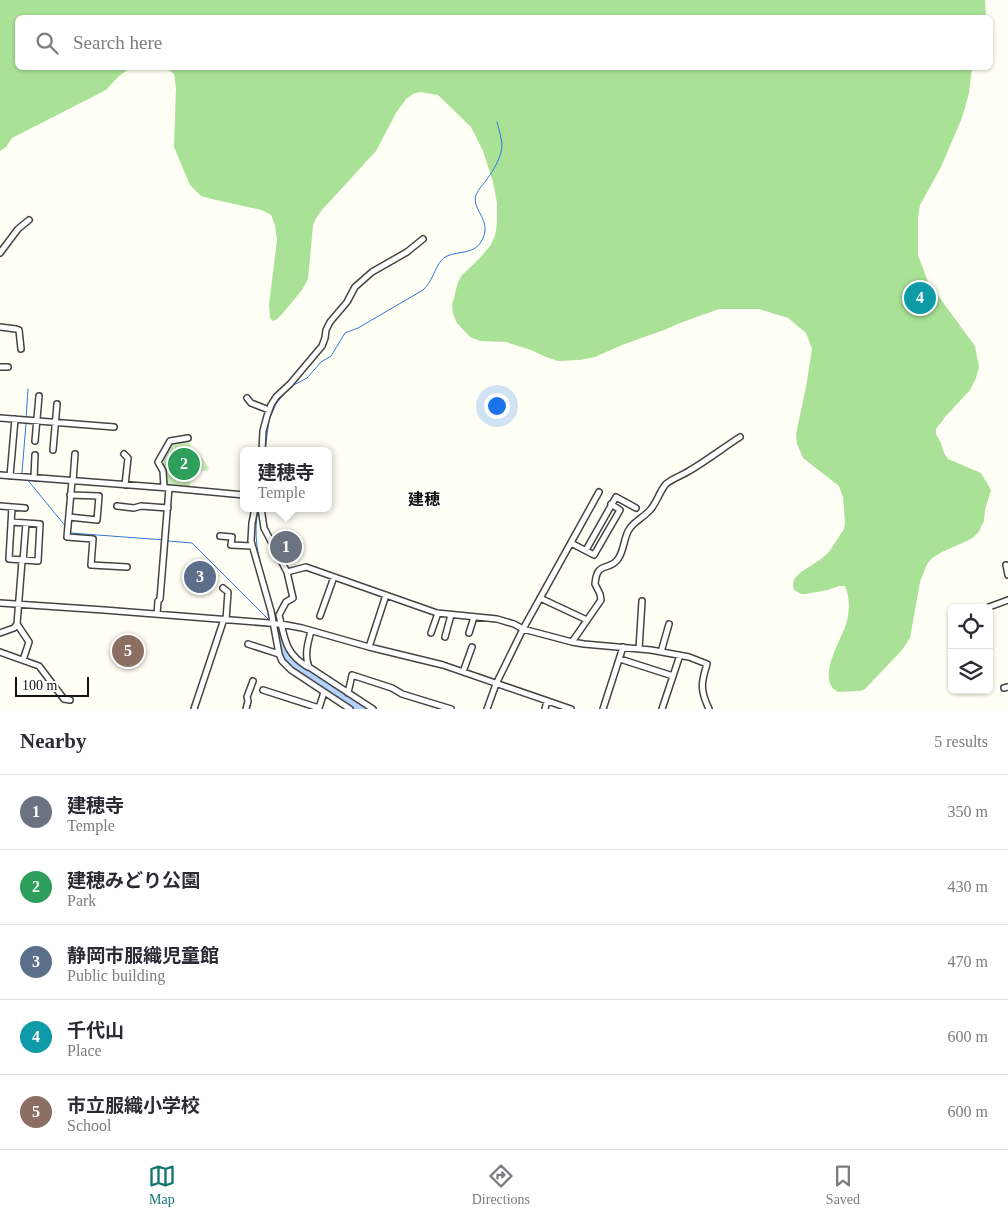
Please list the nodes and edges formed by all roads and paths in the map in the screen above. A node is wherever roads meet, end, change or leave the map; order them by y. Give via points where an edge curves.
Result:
1 (29, 220) dead end
2 (423, 238) dead end
3 (0, 253) edge
4 (0, 327) edge
5 (21, 349) dead end
6 (0, 366) edge
7 (8, 367) dead end
8 (39, 396) dead end
9 (247, 398) dead end
10 (57, 404) dead end
11 (269, 410) junction
12 (0, 418) edge
13 (15, 419) junction
14 (37, 421) junction
15 (55, 422) junction
16 (114, 427) dead end
17 (740, 437) dead end
18 (188, 438) dead end
19 (35, 440) dead end
20 (262, 447) edge
21 (53, 450) dead end
22 (75, 454) dead end
23 (124, 454) dead end
24 (35, 455) dead end
25 (0, 476) edge
26 (10, 476) junction
27 (34, 478) junction
28 (72, 481) junction
29 (126, 485) junction
30 (166, 488) junction
31 (599, 492) dead end
32 (70, 495) junction
33 (240, 495) edge
34 (612, 504) junction
35 (0, 506) edge
36 (117, 506) dead end
37 (12, 507) junction
38 (25, 508) dead end
39 (168, 508) junction
40 (636, 508) dead end
41 (255, 512) edge
42 (262, 512) edge
43 (68, 518) junction
44 (11, 522) junction
45 (26, 523) junction
46 (220, 536) dead end
47 (571, 543) junction
48 (252, 546) junction
49 (586, 550) junction
50 (22, 561) junction
51 (1006, 565) dead end
52 (126, 567) dead end
53 (288, 572) junction
54 (1008, 575) edge
55 (334, 577) junction
56 (224, 588) dead end
57 (386, 596) junction
58 (540, 598) junction
59 (1008, 600) edge
60 (642, 601) dead end
61 (0, 603) edge
62 (18, 604) junction
63 (993, 606) edge
64 (438, 613) junction
65 (157, 614) junction
66 (451, 615) junction
67 (320, 616) dead end
68 (474, 617) junction
69 (225, 620) junction
70 (587, 620) junction
71 (274, 623) junction
72 (16, 624) junction
73 (281, 624) junction
74 (669, 624) dead end
75 (523, 629) junction
76 (311, 631) junction
77 (0, 633) edge
78 (431, 633) dead end
79 (469, 633) dead end
80 (445, 637) dead end
81 (572, 642) junction
82 (248, 644) dead end
83 (369, 647) junction
84 (472, 647) dead end
85 (623, 647) junction
86 (639, 649) junction
87 (0, 652) edge
88 (661, 652) junction
89 (279, 654) junction
90 (680, 656) junction
91 (620, 659) junction
92 (23, 660) junction
93 (309, 667) junction
94 (463, 672) junction
95 (673, 676) junction
96 (253, 681) dead end
97 (496, 684) junction
98 (263, 690) dead end
99 (324, 692) junction
100 (348, 693) junction
101 (70, 700) dead end
102 (547, 701) junction
103 (441, 707) edge
104 (370, 708) edge
105 (194, 709) edge
106 (246, 709) edge
107 (350, 709) edge
108 (451, 709) edge
109 (487, 709) edge
110 (545, 709) edge
111 (571, 709) edge
112 (603, 709) edge
113 (662, 709) edge
114 (709, 709) edge

1 - 3 street
2 - 11 street via 355,287 330,322 322,346 276,397
4 - 5 street via 19,330
6 - 7 street
8 - 14 street
9 - 11 street
10 - 15 street
11 - 20 street
12 - 13 street
13 - 14 street
13 - 26 street
14 - 15 street
14 - 19 street
15 - 16 street
15 - 21 street
17 - 70 street via 675,477 661,490 652,509 631,526 616,562 598,570 595,584 601,600
18 - 30 street via 170,441 158,462
22 - 28 street
23 - 29 street via 128,458
24 - 27 street
25 - 26 street
26 - 27 street
27 - 28 street
28 - 29 street
28 - 32 street
29 - 30 street
30 - 33 street
30 - 39 street
31 - 47 street
32 - 43 street
32 - 43 street via 99,496 97,520
34 - 40 street via 616,496
34 - 49 street
34 - 49 street via 620,510 594,555
35 - 37 street
36 - 39 street
37 - 38 street
37 - 44 street
39 - 65 street
41 - 48 street
42 - 53 street via 264,528
43 - 52 street via 67,536 93,539 91,565
44 - 45 street
44 - 50 street via 9,559
45 - 50 street
45 - 50 street via 40,524 38,561
46 - 48 street via 232,537 231,545
47 - 49 street
47 - 58 street
48 - 71 street
50 - 62 street
51 - 54 street
53 - 55 street via 306,567
53 - 73 street via 293,598 286,602 279,615
55 - 57 street
55 - 67 street
56 - 69 street via 228,592
57 - 64 street
57 - 83 street
58 - 70 street
58 - 75 street
59 - 63 street
60 - 86 street
61 - 62 street
62 - 65 street
62 - 72 street
64 - 66 street
64 - 78 street
65 - 69 street
66 - 68 street
66 - 80 street
68 - 75 street via 506,621
68 - 79 street
69 - 71 street
69 - 105 street
70 - 81 street
71 - 73 street
71 - 89 street
72 - 77 street via 14,628
72 - 92 street via 29,642
73 - 76 street
73 - 93 street via 288,649
74 - 88 street
75 - 81 street
75 - 97 street
76 - 83 street
76 - 93 street via 307,645
81 - 85 street
82 - 89 street
83 - 94 street
84 - 94 street
85 - 86 street
85 - 91 street
86 - 88 street
87 - 92 street
88 - 90 street
89 - 99 street via 291,670
90 - 95 street
90 - 114 street via 707,664 702,688
91 - 95 street
91 - 112 street
92 - 101 street via 39,666 64,698
93 - 100 street
94 - 97 street
95 - 113 street
96 - 106 street
97 - 102 street
97 - 109 street
98 - 99 street via 319,708
99 - 107 street
100 - 103 street via 352,676
100 - 104 street
102 - 110 street
102 - 111 street
103 - 108 street

